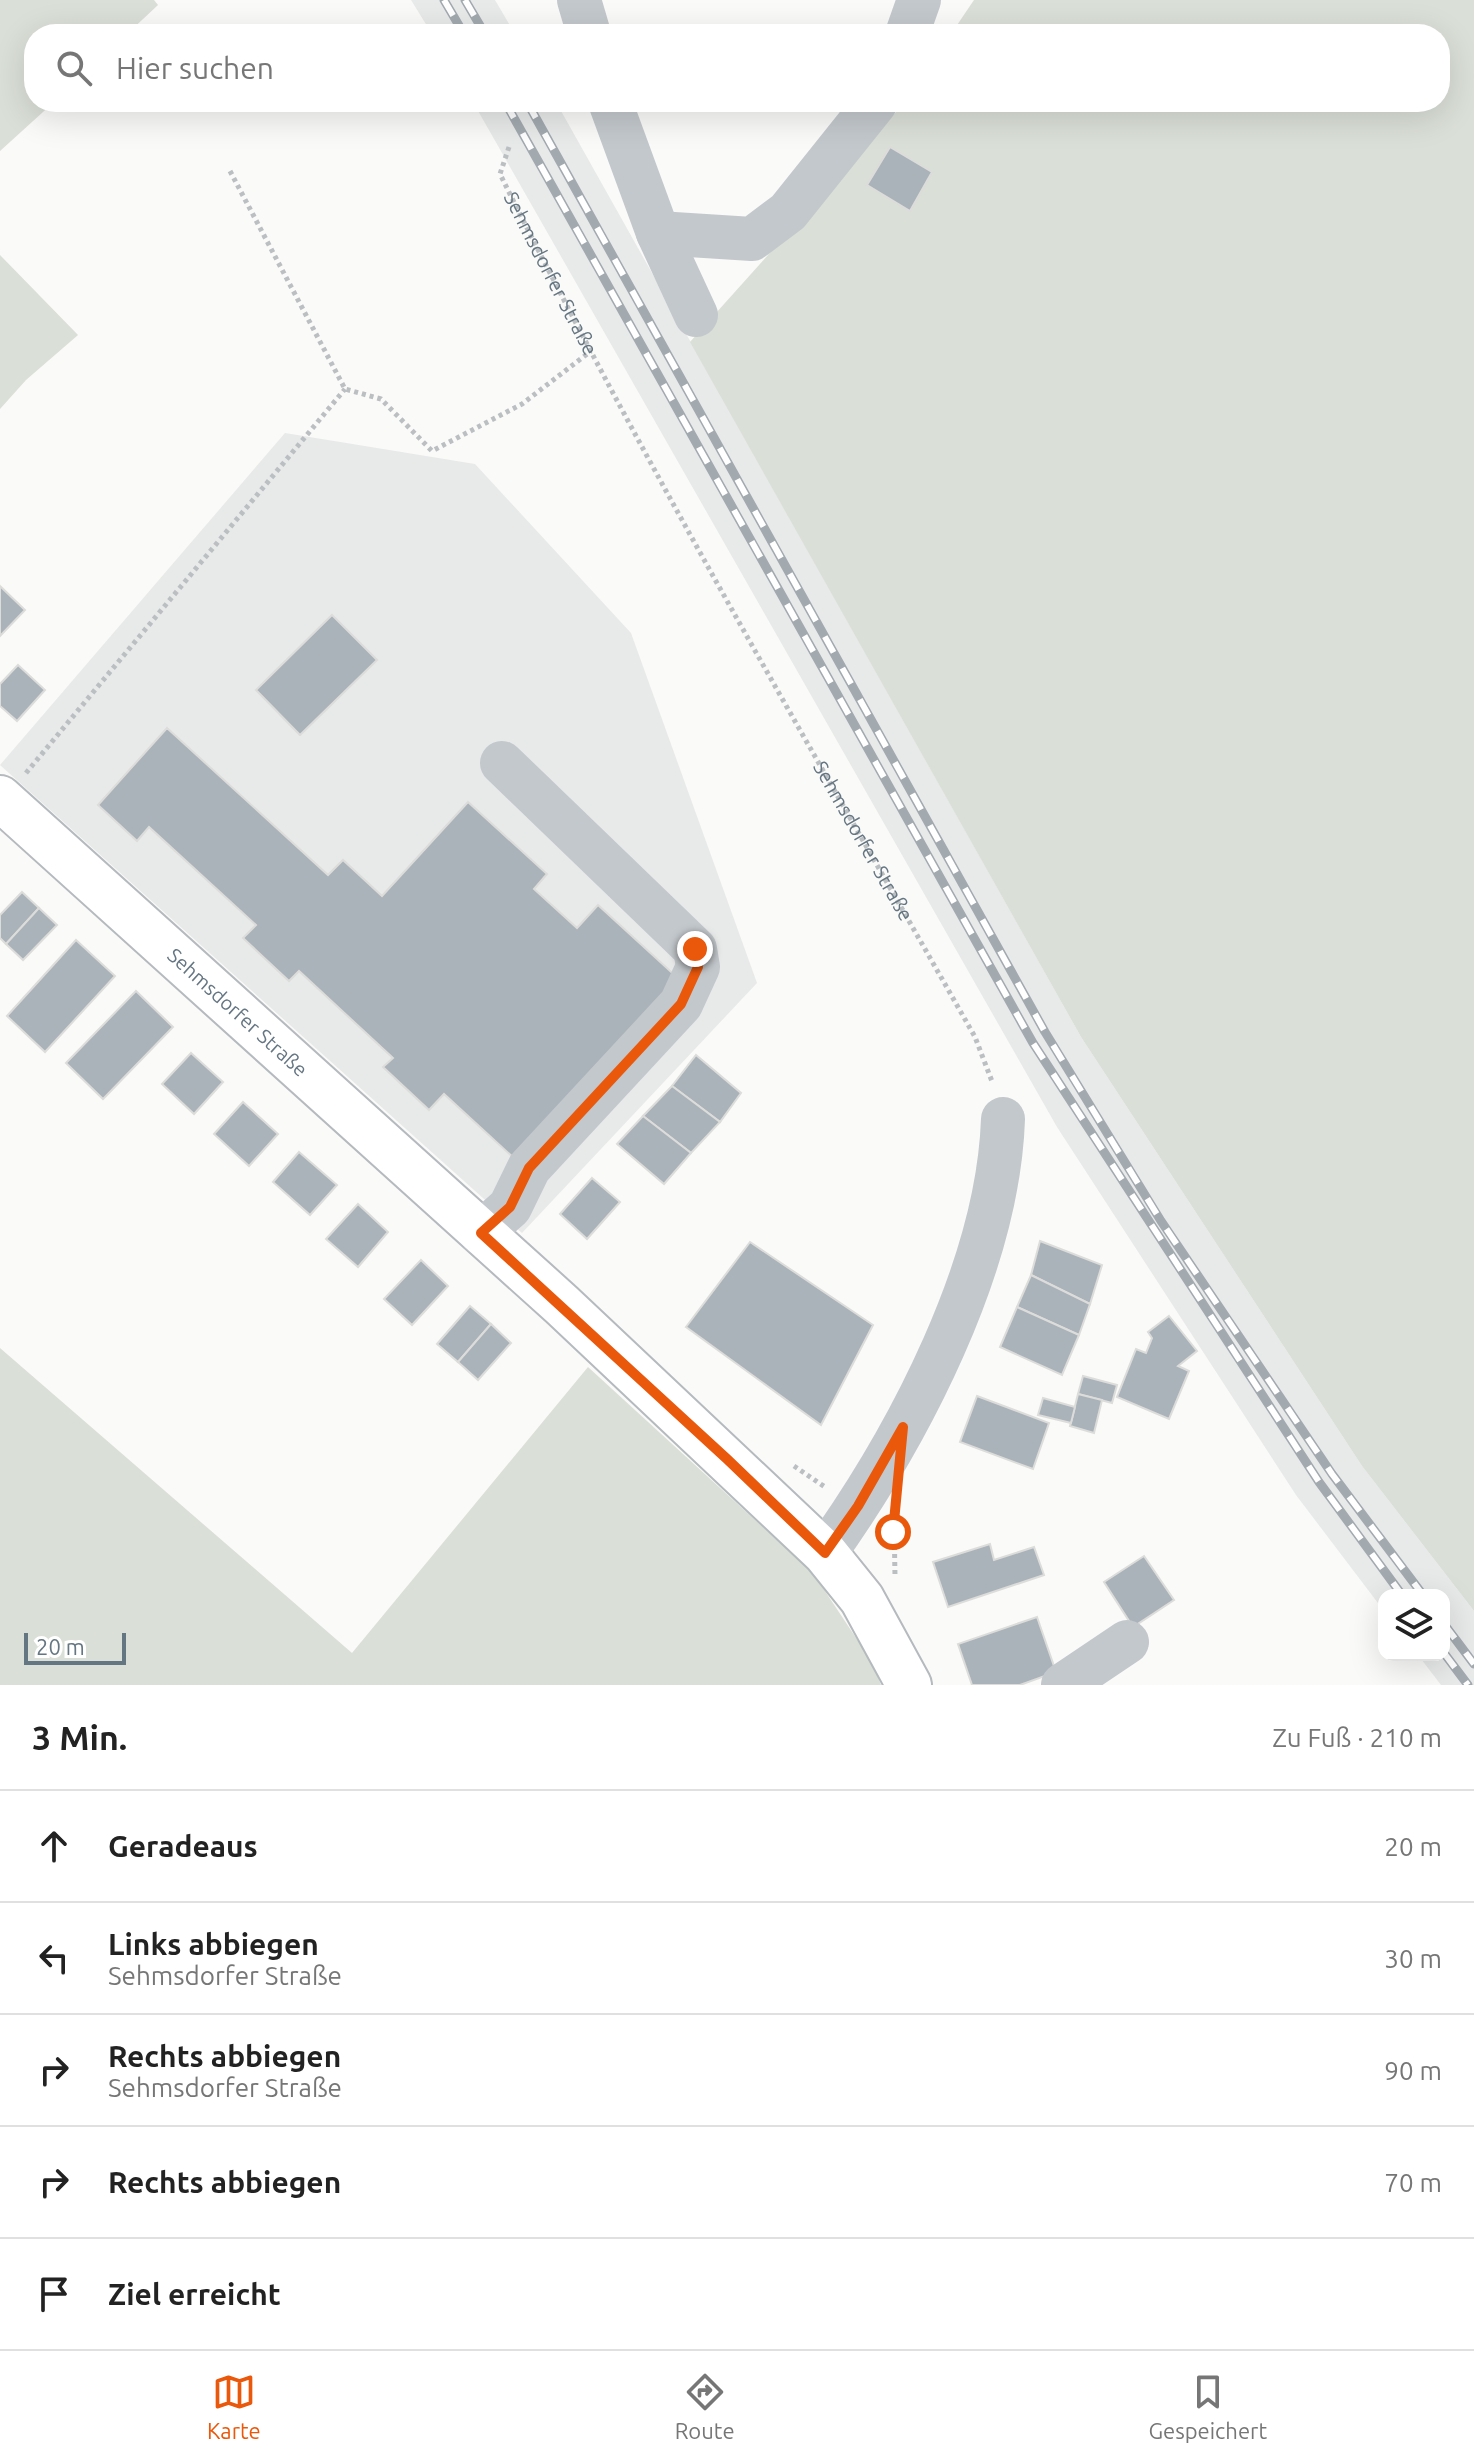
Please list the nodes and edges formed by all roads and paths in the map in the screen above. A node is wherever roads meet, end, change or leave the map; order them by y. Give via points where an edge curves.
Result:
1 (579, 0) edge
2 (919, 0) edge
3 (586, 24) edge
4 (911, 24) edge
5 (614, 112) edge
6 (868, 112) edge
7 (509, 147) dead end
8 (230, 171) dead end
9 (658, 233) junction
10 (696, 315) dead end
11 (591, 351) junction
12 (345, 389) junction
13 (502, 763) dead end
14 (1, 799) edge
15 (1003, 1119) joint
16 (481, 1233) junction
17 (894, 1516) dead end
18 (825, 1553) junction
19 (896, 1587) dead end
20 (1127, 1642) dead end
21 (909, 1685) edge
22 (1063, 1685) edge

1 - 3 street
2 - 4 street
5 - 9 street
6 - 9 street via 788,212 752,239
7 - 11 path, Sehmsdorfer Straße via 500,174
8 - 12 path
9 - 10 street
11 - 12 path via 522,404 432,451 381,399
11 - 15 path, Sehmsdorfer Straße via 975,1037
12 - 14 path
13 - 16 street via 695,949 698,967 681,1004 529,1168 510,1207
14 - 16 main road, Sehmsdorfer Straße
15 - 18 street via 1001,1165 986,1227 945,1345 858,1506
16 - 18 main road, Sehmsdorfer Straße
17 - 19 path
18 - 21 main road, Sehmsdorfer Straße via 862,1599
20 - 22 street

